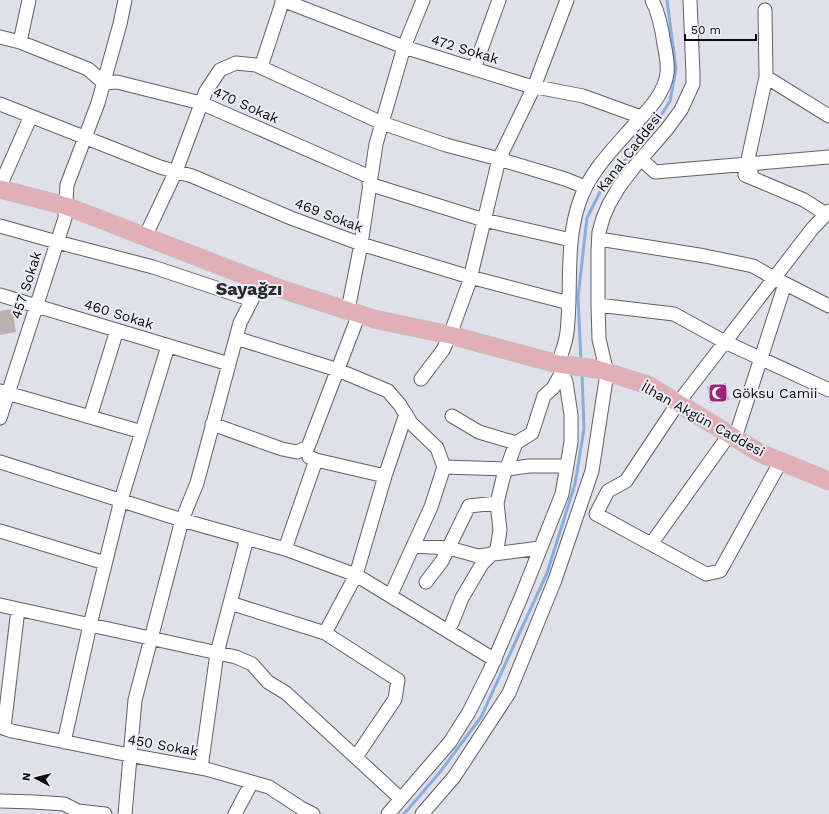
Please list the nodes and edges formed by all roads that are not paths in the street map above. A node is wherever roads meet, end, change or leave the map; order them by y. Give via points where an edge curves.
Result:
1 (29, 0) edge
2 (125, 0) edge
3 (283, 0) edge
4 (423, 0) edge
5 (499, 0) edge
6 (567, 0) edge
7 (652, 0) edge
8 (690, 0) edge
9 (765, 10) dead end
10 (0, 37) edge
11 (20, 42) junction
12 (404, 47) junction
13 (261, 67) junction
14 (474, 69) junction
15 (766, 77) junction
16 (104, 83) junction
17 (534, 87) junction
18 (201, 103) junction
19 (0, 104) edge
20 (32, 116) junction
21 (829, 116) edge
22 (641, 117) junction
23 (382, 123) junction
24 (85, 137) junction
25 (829, 157) edge
26 (499, 159) junction
27 (641, 160) junction
28 (748, 164) junction
29 (724, 166) junction
30 (176, 171) junction
31 (753, 178) junction
32 (370, 180) junction
33 (0, 187) edge
34 (585, 187) junction
35 (66, 206) junction
36 (828, 213) edge
37 (484, 220) junction
38 (0, 226) edge
39 (145, 237) junction
40 (599, 239) junction
41 (571, 240) junction
42 (57, 242) junction
43 (361, 244) junction
44 (470, 276) junction
45 (780, 281) junction
46 (262, 282) junction
47 (0, 295) edge
48 (252, 300) junction
49 (569, 303) junction
50 (37, 305) junction
51 (598, 305) junction
52 (829, 306) edge
53 (354, 312) junction
54 (116, 330) junction
55 (450, 335) junction
56 (236, 338) junction
57 (725, 342) junction
58 (168, 346) junction
59 (761, 358) junction
60 (229, 364) junction
61 (562, 367) junction
62 (338, 370) junction
63 (602, 371) junction
64 (421, 379) dead end
65 (829, 390) edge
66 (4, 392) edge
67 (678, 403) junction
68 (406, 414) junction
69 (452, 416) dead end
70 (90, 417) junction
71 (0, 418) edge
72 (212, 424) junction
73 (142, 432) junction
74 (732, 436) junction
75 (516, 443) junction
76 (297, 452) junction
77 (316, 460) junction
78 (781, 461) junction
79 (0, 462) edge
80 (567, 466) junction
81 (444, 467) junction
82 (507, 469) junction
83 (385, 476) junction
84 (829, 480) edge
85 (121, 500) junction
86 (497, 503) junction
87 (182, 520) junction
88 (0, 532) edge
89 (247, 538) junction
90 (651, 544) junction
91 (413, 546) junction
92 (449, 548) junction
93 (540, 548) junction
94 (285, 549) junction
95 (492, 554) junction
96 (105, 563) junction
97 (356, 575) junction
98 (426, 582) dead end
99 (393, 590) dead end
100 (230, 603) junction
101 (0, 605) edge
102 (18, 609) junction
103 (452, 623) dead end
104 (90, 625) junction
105 (325, 633) junction
106 (151, 638) junction
107 (217, 653) junction
108 (495, 660) junction
109 (2, 728) edge
110 (64, 742) junction
111 (129, 755) junction
112 (356, 757) junction
113 (201, 768) junction
114 (252, 782) junction
115 (401, 799) junction
116 (0, 801) edge
117 (78, 812) edge
118 (105, 814) edge
119 (124, 814) edge
120 (235, 814) edge
121 (313, 814) edge
122 (388, 814) edge
123 (422, 814) edge

1 - 11 street
2 - 16 street, 457 Sokak
3 - 12 street, 472 Sokak
3 - 13 street
4 - 12 street
5 - 14 street
6 - 17 street
7 - 22 street via 663,32 667,74 656,99
8 - 27 street, Kanal Caddesi via 693,84 681,110
9 - 15 street
10 - 11 street
11 - 16 street via 88,70
12 - 14 street, 472 Sokak
12 - 23 street
13 - 18 street via 236,63 220,70
13 - 23 street
14 - 17 street, 472 Sokak
15 - 21 street
15 - 28 street
16 - 18 street, 470 Sokak via 117,82
16 - 24 street, 457 Sokak
17 - 22 street, 472 Sokak via 582,96
17 - 26 street
18 - 30 street
18 - 32 street, 470 Sokak
19 - 20 street, 469 Sokak
20 - 24 street, 469 Sokak
20 - 33 street
22 - 34 street via 608,155
23 - 26 street via 446,145
23 - 32 street
24 - 30 street, 469 Sokak
24 - 35 street, 457 Sokak via 67,185
25 - 28 street
26 - 34 street
26 - 37 street
27 - 29 street via 655,172
27 - 40 street, Kanal Caddesi via 609,204
28 - 29 street
28 - 31 street
29 - 31 street
30 - 39 street
30 - 43 street, 469 Sokak
31 - 36 street
32 - 37 street, 470 Sokak
32 - 43 street
33 - 35 main road, İlhan Akgün Caddesi
34 - 41 street via 574,220
35 - 39 main road, İlhan Akgün Caddesi
35 - 42 street, 457 Sokak
36 - 45 street via 812,229
37 - 41 street, 470 Sokak
37 - 44 street
38 - 42 street
39 - 46 main road, İlhan Akgün Caddesi
40 - 45 street via 753,266
40 - 51 street, Kanal Caddesi
41 - 49 street
42 - 48 street via 153,267
42 - 50 street, 457 Sokak
43 - 44 street, 469 Sokak
43 - 53 street
44 - 49 street, 469 Sokak
44 - 55 street
45 - 52 street
45 - 57 street
45 - 59 street
46 - 48 street
46 - 53 main road, İlhan Akgün Caddesi
47 - 50 street, 460 Sokak
48 - 56 street via 240,323
49 - 61 street
50 - 54 street, 460 Sokak
50 - 66 street, 457 Sokak
51 - 57 street via 674,314
51 - 63 street, Kanal Caddesi
53 - 55 main road, İlhan Akgün Caddesi via 374,319
53 - 62 street
54 - 58 street, 460 Sokak
54 - 70 street
55 - 61 main road, İlhan Akgün Caddesi
55 - 64 street via 443,350
56 - 60 street
56 - 62 street
57 - 59 street
57 - 67 street
58 - 60 street, 460 Sokak
58 - 73 street
59 - 65 street
59 - 74 street
60 - 72 street
61 - 63 main road, İlhan Akgün Caddesi
61 - 75 street via 553,388 544,396 532,433
61 - 80 street via 571,415 571,442
62 - 68 street via 388,391
62 - 76 street via 308,447
63 - 67 main road, İlhan Akgün Caddesi via 648,385
63 - 123 street via 592,471 555,580 509,693 454,777
66 - 70 street
66 - 71 street, 457 Sokak
67 - 74 main road, İlhan Akgün Caddesi
67 - 90 street via 626,481 608,491 596,514
68 - 81 street via 411,423 438,448
68 - 83 street
69 - 75 street via 479,432
70 - 73 street
72 - 76 street
72 - 87 street via 197,483
73 - 85 street
74 - 78 main road, İlhan Akgün Caddesi via 760,453
74 - 90 street
75 - 82 street
76 - 77 street
77 - 83 street
77 - 94 street
78 - 84 main road, İlhan Akgün Caddesi
78 - 90 street via 720,571 706,574
79 - 85 street
80 - 82 street
80 - 93 street via 562,494
81 - 82 street
81 - 91 street via 431,507
82 - 86 street
83 - 97 street
85 - 87 street
85 - 96 street
86 - 92 street via 469,506
86 - 95 street via 500,530 497,549
87 - 89 street
87 - 106 street
88 - 96 street
89 - 94 street
89 - 100 street
91 - 92 street
91 - 99 street
92 - 95 street via 478,556
92 - 98 street
93 - 95 street
93 - 108 street
94 - 97 street
95 - 103 street via 482,564 462,598
96 - 104 street
97 - 105 street
97 - 108 street
100 - 105 street
100 - 107 street
101 - 102 street
102 - 104 street
102 - 109 street
104 - 106 street
104 - 110 street
105 - 112 street via 398,680 395,699
106 - 107 street
106 - 111 street via 135,700
107 - 112 street via 252,664 268,682 286,693
107 - 113 street
108 - 115 street via 469,712 450,742
109 - 110 street, 450 Sokak
110 - 111 street, 450 Sokak
111 - 113 street, 450 Sokak
111 - 119 street
112 - 115 street
113 - 114 street, 450 Sokak
114 - 120 street
114 - 121 street, 450 Sokak via 269,787
115 - 122 street
116 - 117 street via 64,804
117 - 118 street

